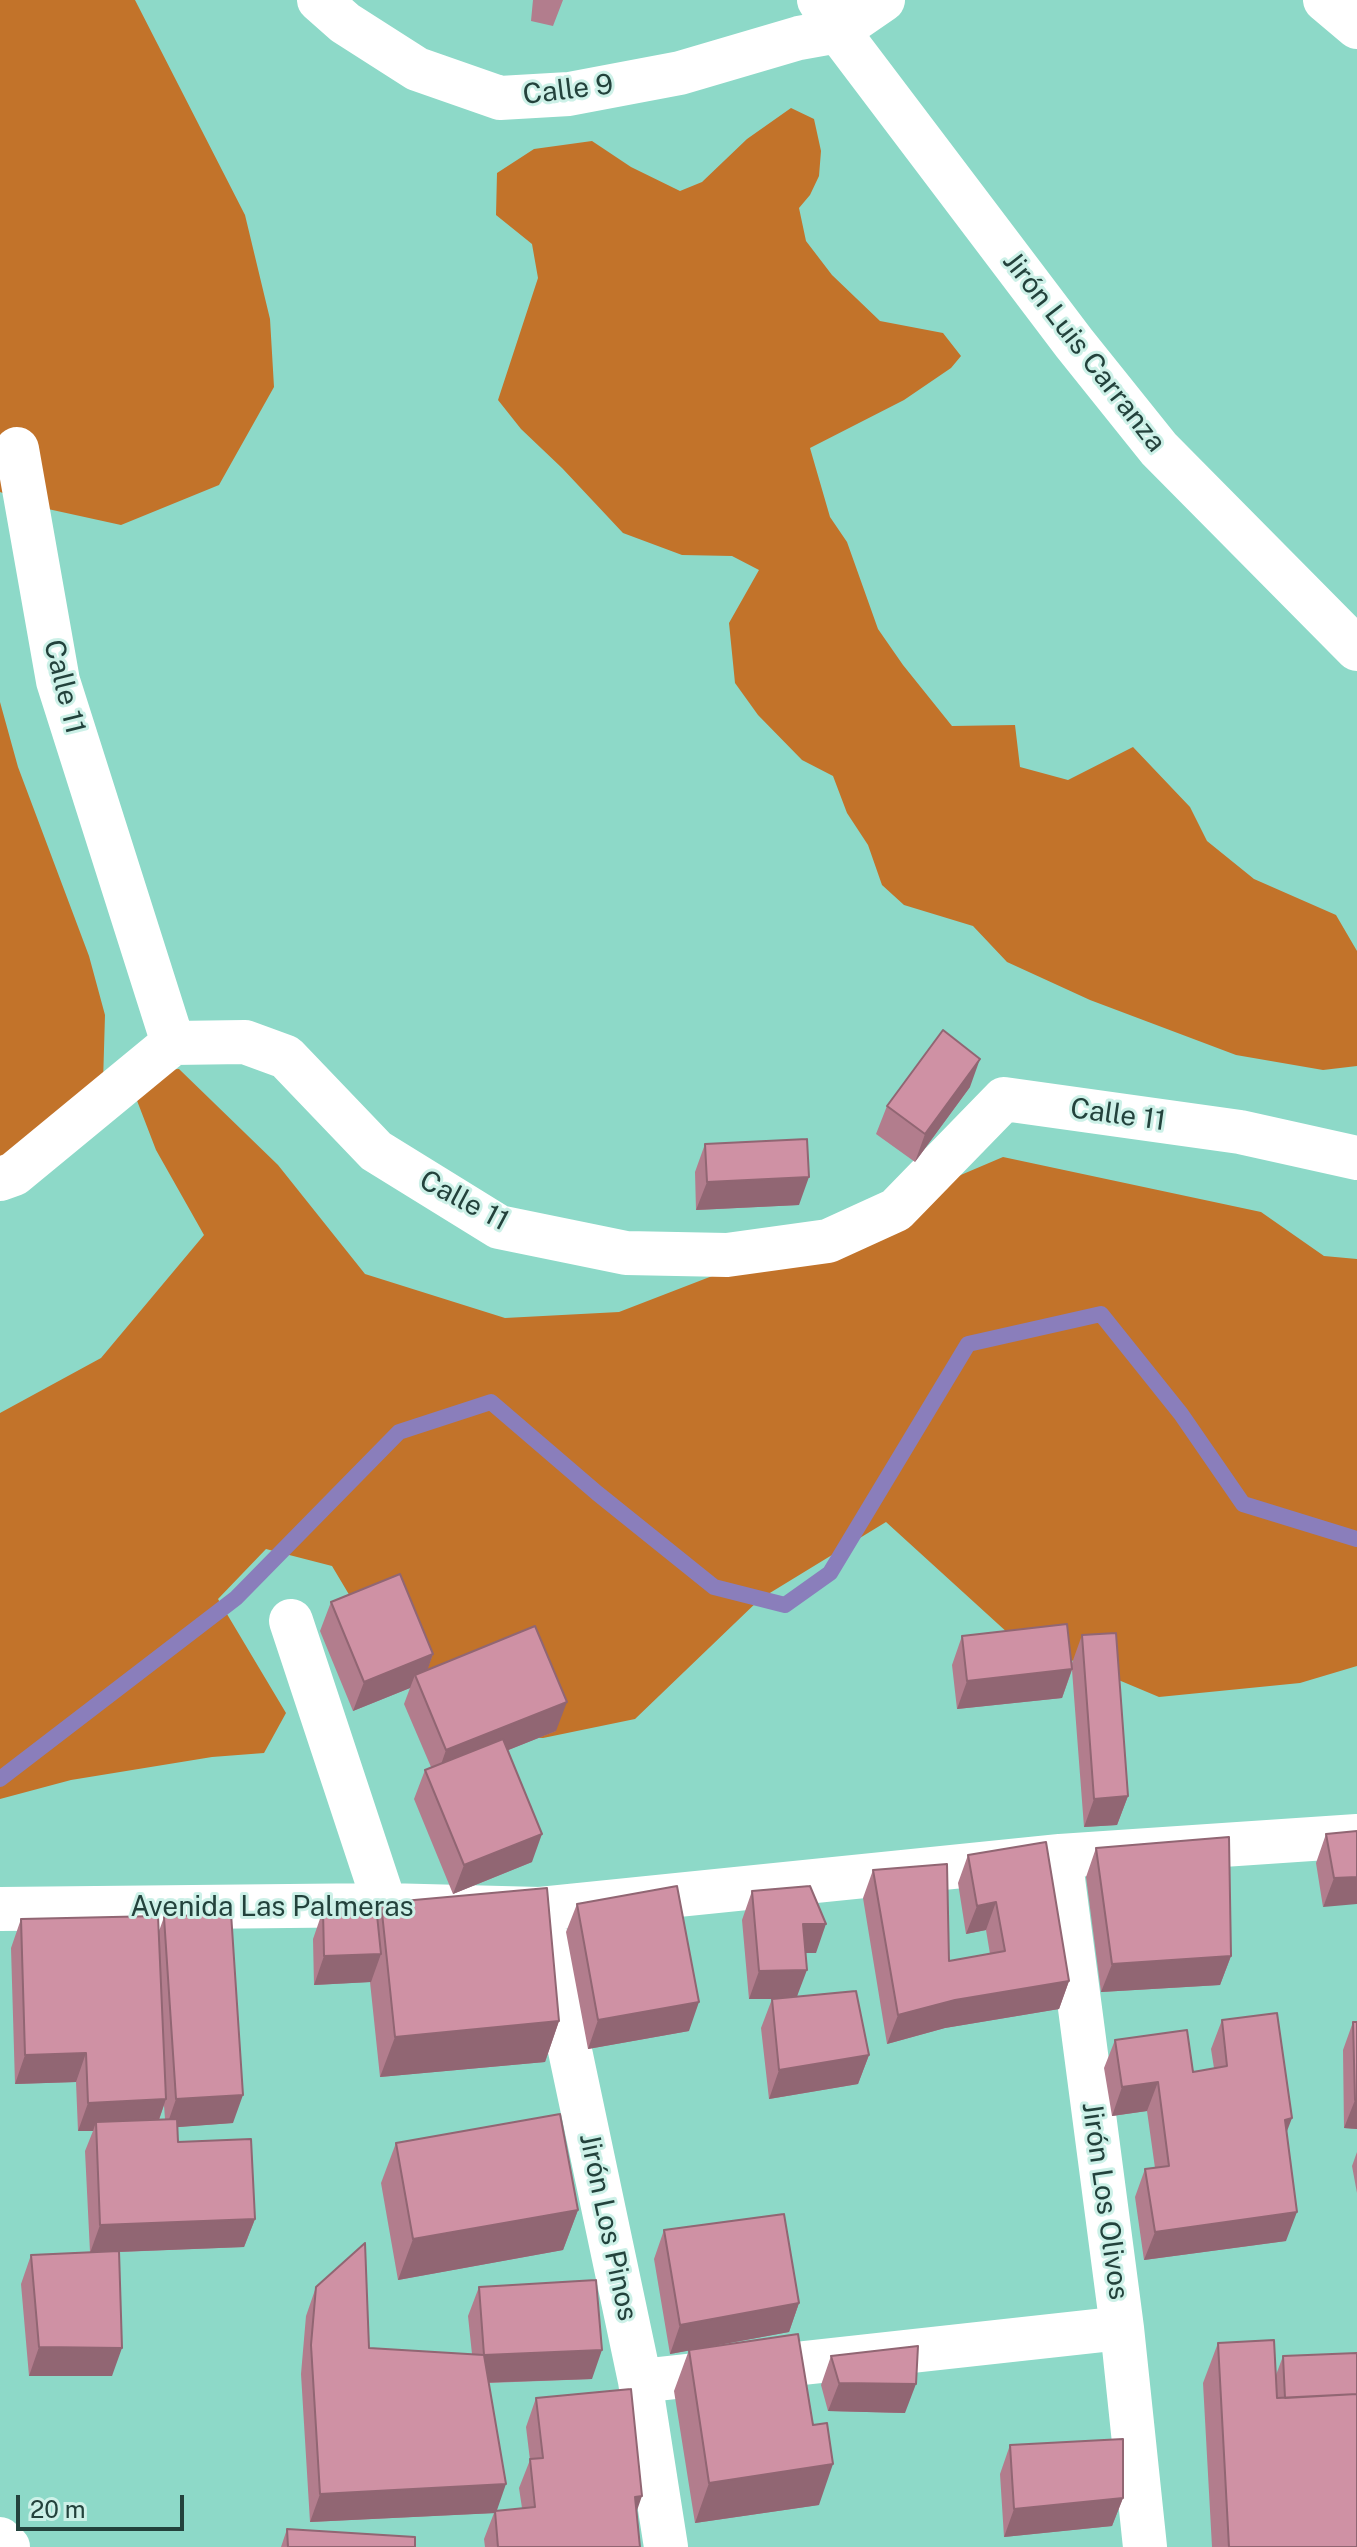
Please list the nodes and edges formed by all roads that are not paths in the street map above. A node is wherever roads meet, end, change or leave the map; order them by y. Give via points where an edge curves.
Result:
1 (319, 0) edge
2 (883, 0) edge
3 (1325, 0) edge
4 (828, 16) edge
5 (1357, 27) edge
6 (17, 449) dead end
7 (1357, 649) edge
8 (173, 1043) junction
9 (1357, 1158) edge
10 (0, 1179) edge
11 (291, 1621) dead end
12 (1357, 1836) edge
13 (1060, 1856) junction
14 (385, 1905) junction
15 (0, 1909) edge
16 (540, 1909) junction
17 (1122, 2328) junction
18 (640, 2381) junction
19 (0, 2539) edge
20 (8, 2547) edge
21 (666, 2547) edge
22 (1145, 2547) edge

1 - 4 street, Calle 9 via 417,69 500,98 569,94 680,73 799,38
2 - 4 street
3 - 5 street
4 - 7 street, Jirón Luis Carranza via 1159,449
6 - 8 street, Calle 11 via 58,681
8 - 9 street, Calle 11 via 245,1042 286,1057 376,1151 499,1227 626,1253 727,1255 828,1241 896,1210 1004,1099 1240,1132
8 - 10 street via 14,1174
11 - 14 street
12 - 13 street, Avenida Las Palmeras
13 - 16 street, Avenida Las Palmeras
13 - 17 street, Jirón Los Olivos
14 - 15 street, Avenida Las Palmeras
14 - 16 street, Avenida Las Palmeras
16 - 18 street, Jirón Los Pinos
17 - 18 street
17 - 22 street, Jirón Los Olivos
18 - 21 street, Jirón Los Pinos
19 - 20 street

